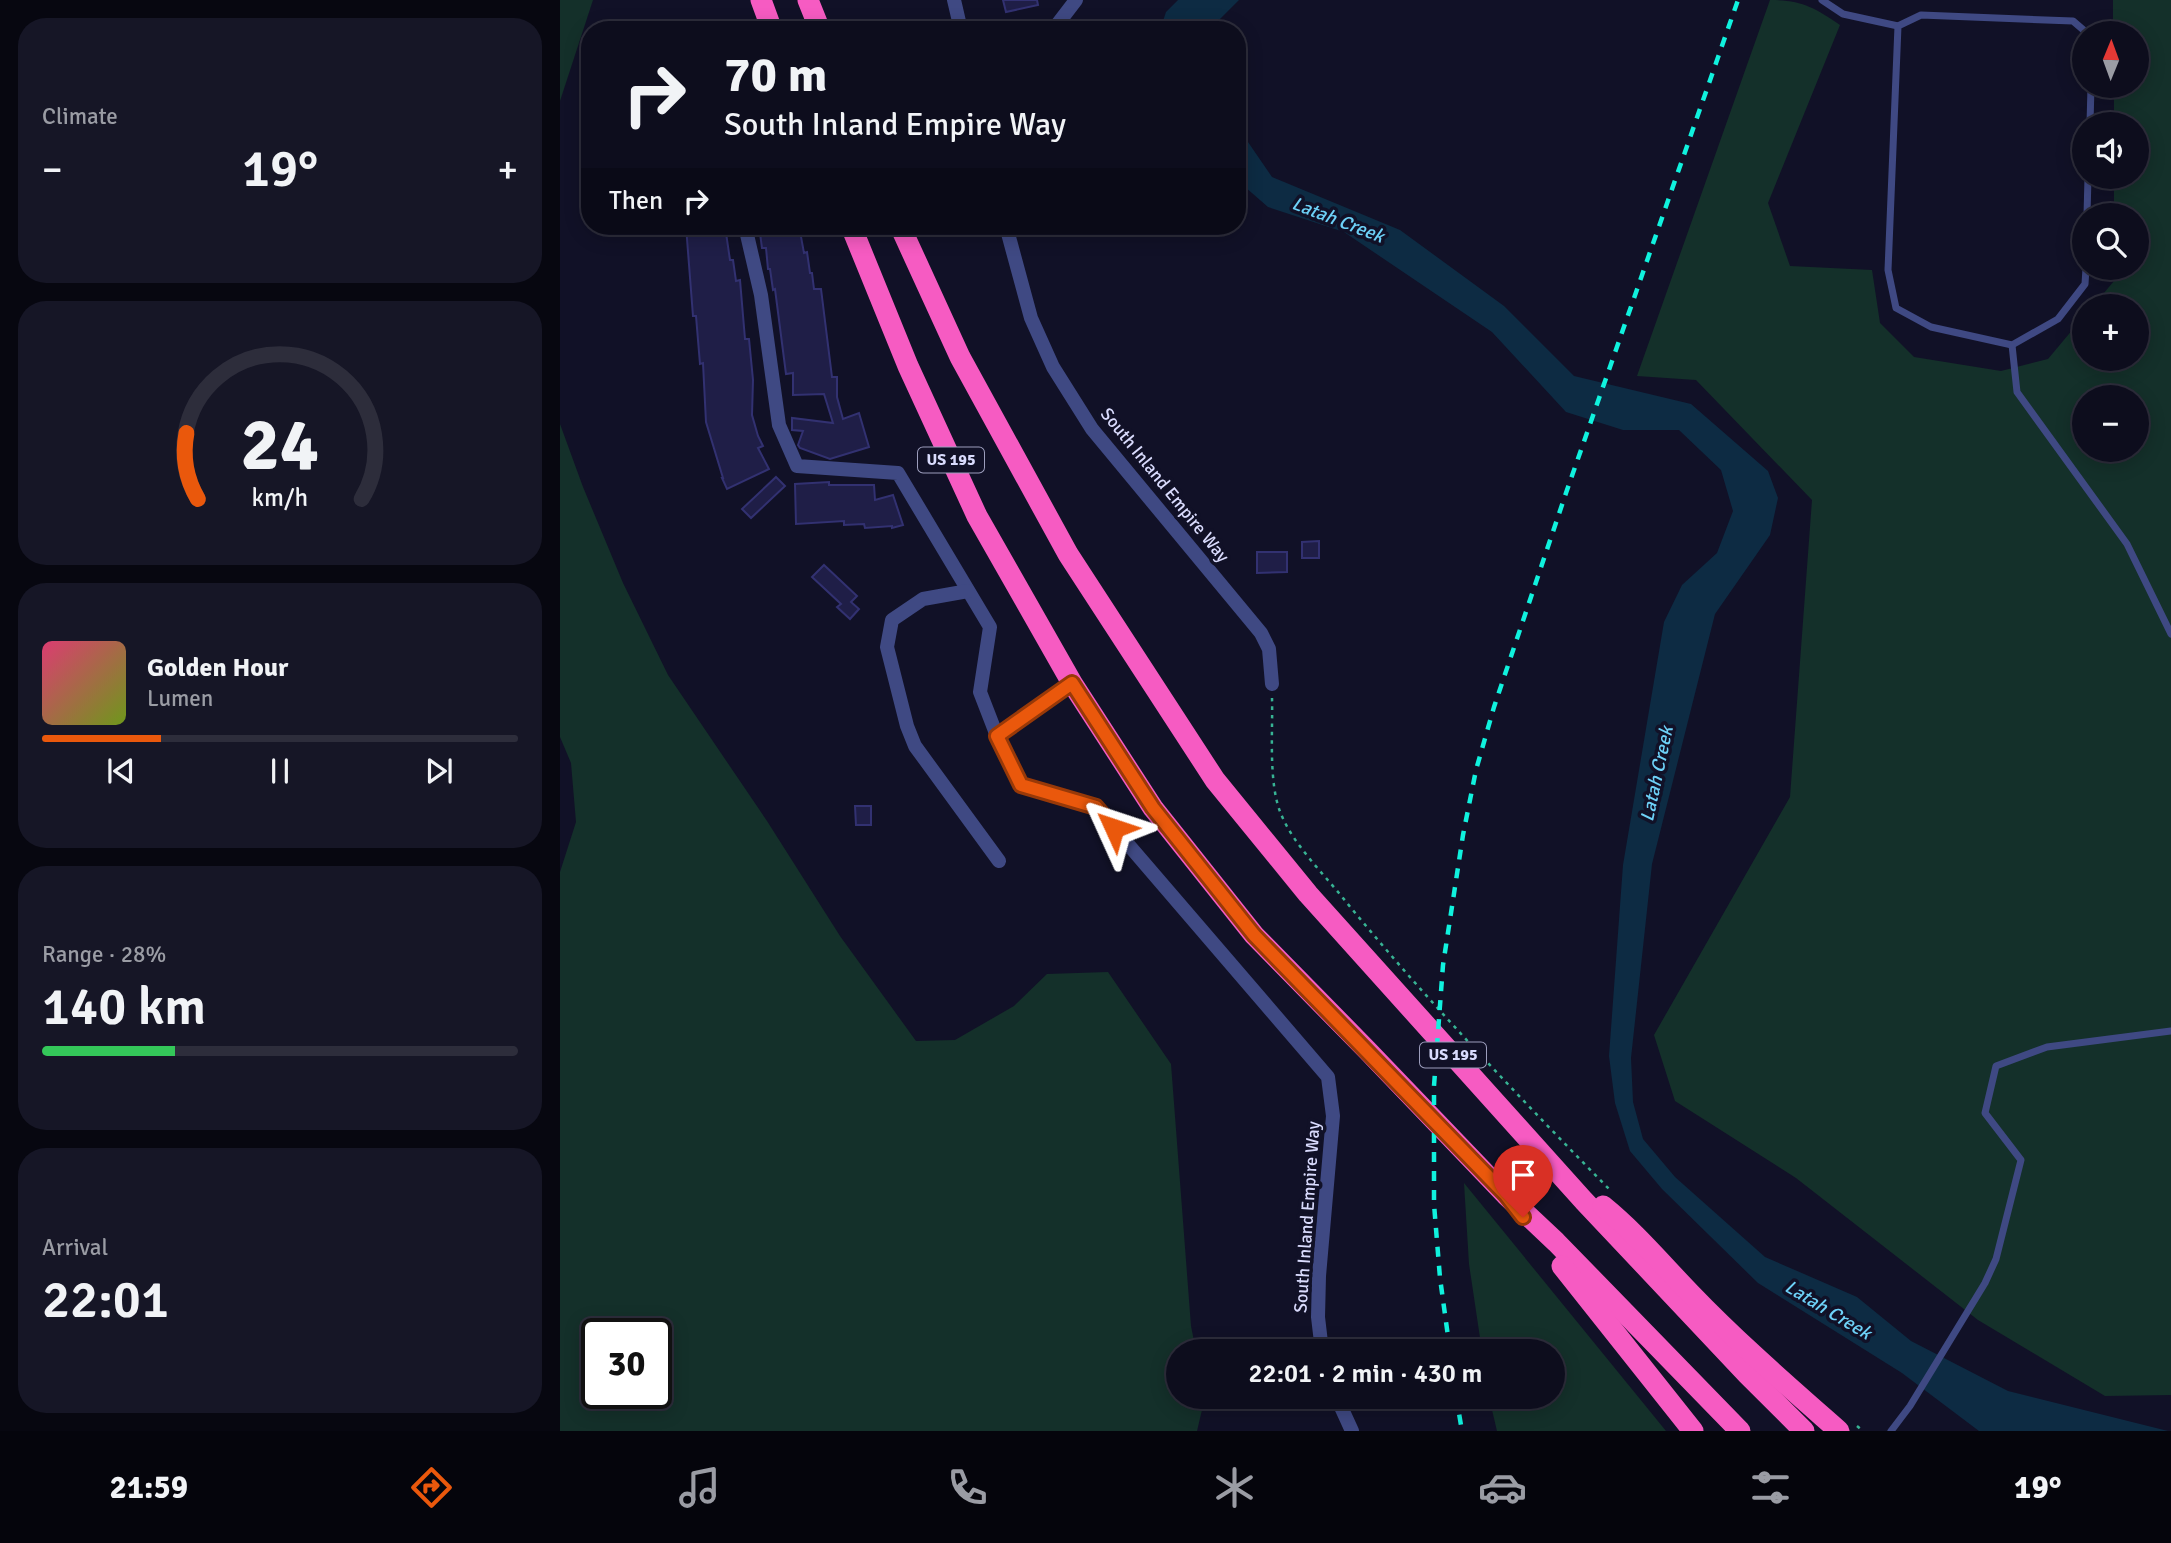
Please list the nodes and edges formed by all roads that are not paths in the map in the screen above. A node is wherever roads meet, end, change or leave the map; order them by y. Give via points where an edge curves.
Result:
1 (761, 0) edge
2 (808, 0) edge
3 (954, 0) edge
4 (1076, 0) edge
5 (1822, 0) edge
6 (769, 21) edge
7 (816, 21) edge
8 (959, 21) edge
9 (1061, 21) edge
10 (2073, 21) edge
11 (1898, 26) junction
12 (747, 235) edge
13 (854, 235) edge
14 (904, 235) edge
15 (1008, 235) edge
16 (2085, 280) edge
17 (2012, 345) junction
18 (968, 591) junction
19 (2171, 634) edge
20 (1072, 683) junction
21 (1272, 684) road end
22 (997, 736) junction
23 (999, 861) dead end
24 (2171, 1031) edge
25 (1549, 1162) junction
26 (1506, 1195) junction
27 (1321, 1339) edge
28 (1342, 1409) edge
29 (1846, 1427) edge
30 (1352, 1431) edge
31 (1693, 1431) edge
32 (1740, 1431) edge
33 (1804, 1431) edge
34 (1891, 1431) edge

1 - 6 highway
2 - 7 highway
3 - 8 street
4 - 9 street
5 - 11 lane via 1843,13
10 - 11 lane via 1921,15
11 - 17 lane via 1888,270 1896,308 1931,327
12 - 18 street, South Inland Empire Way via 761,295 779,425 797,466 898,473
13 - 20 highway, US 195 via 977,516
14 - 25 highway, US 195 via 960,357 1069,554 1215,780 1308,894
15 - 21 street, South Inland Empire Way via 1031,318 1053,368 1091,429 1261,633 1269,649
16 - 17 lane via 2058,318
17 - 19 lane via 2017,392 2127,544
18 - 22 street, South Inland Empire Way via 990,627 981,692
18 - 23 street via 923,599 892,620 887,646 915,746
20 - 22 street
20 - 26 highway, US 195 via 1153,808 1254,935
22 - 27 street, South Inland Empire Way via 1021,785 1096,807 1328,1077 1333,1116 1319,1276
24 - 34 lane via 2047,1047 1996,1066 1985,1113 2021,1160 1996,1259 1964,1320
25 - 29 highway via 1627,1225 1758,1360
25 - 33 highway, US 195
26 - 31 highway
26 - 32 highway, US 195
28 - 30 street

